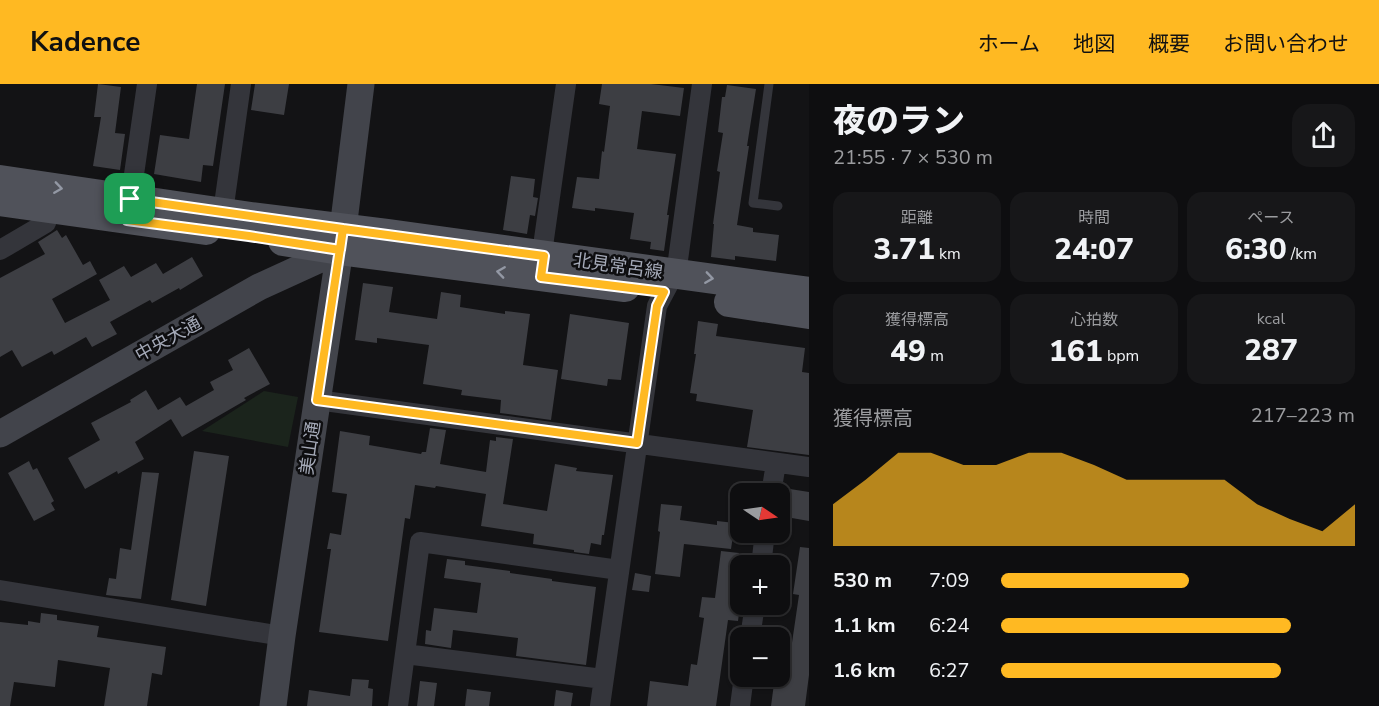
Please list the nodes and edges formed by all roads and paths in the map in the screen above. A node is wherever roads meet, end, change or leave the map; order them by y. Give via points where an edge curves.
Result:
1 (147, 84) edge
2 (241, 84) edge
3 (361, 84) edge
4 (566, 84) edge
5 (702, 84) edge
6 (769, 84) edge
7 (0, 180) edge
8 (0, 201) edge
9 (778, 206) dead end
10 (50, 208) junction
11 (129, 209) junction
12 (223, 212) junction
13 (342, 240) junction
14 (0, 250) edge
15 (542, 266) junction
16 (669, 283) junction
17 (809, 292) edge
18 (809, 314) edge
19 (317, 400) junction
20 (0, 434) edge
21 (637, 443) junction
22 (776, 463) junction
23 (809, 467) edge
24 (773, 483) edge
25 (619, 570) junction
26 (0, 590) edge
27 (282, 636) junction
28 (405, 654) junction
29 (603, 679) junction
30 (743, 687) edge
31 (273, 706) edge
32 (398, 706) edge
33 (600, 706) edge
34 (740, 706) edge

1 - 11 street
2 - 12 street
3 - 13 street, 美山通
4 - 15 street
5 - 16 street via 678,260
6 - 9 lane via 753,203
7 -> 11 main road, 北見常呂線
8 - 10 main road, 北見常呂線
10 - 11 main road, 北見常呂線
10 - 14 street via 46,223
11 - 12 main road, 北見常呂線
11 - 13 main road, 北見常呂線 via 249,236
12 - 13 main road, 北見常呂線
13 - 15 main road, 北見常呂線
13 - 19 street, 美山通
13 - 20 street, 中央大通
15 - 16 main road, 北見常呂線
16 -> 17 main road, 北見常呂線
16 - 18 main road, 北見常呂線
16 - 21 street via 657,306
19 - 21 street
19 - 27 street, 美山通
21 - 22 street
21 - 25 street
22 - 23 street
22 - 24 street
25 - 28 street via 420,542
25 - 29 street
26 - 27 street
27 - 31 street, 美山通
28 - 29 street
28 - 32 street
29 - 33 street
30 - 34 street

